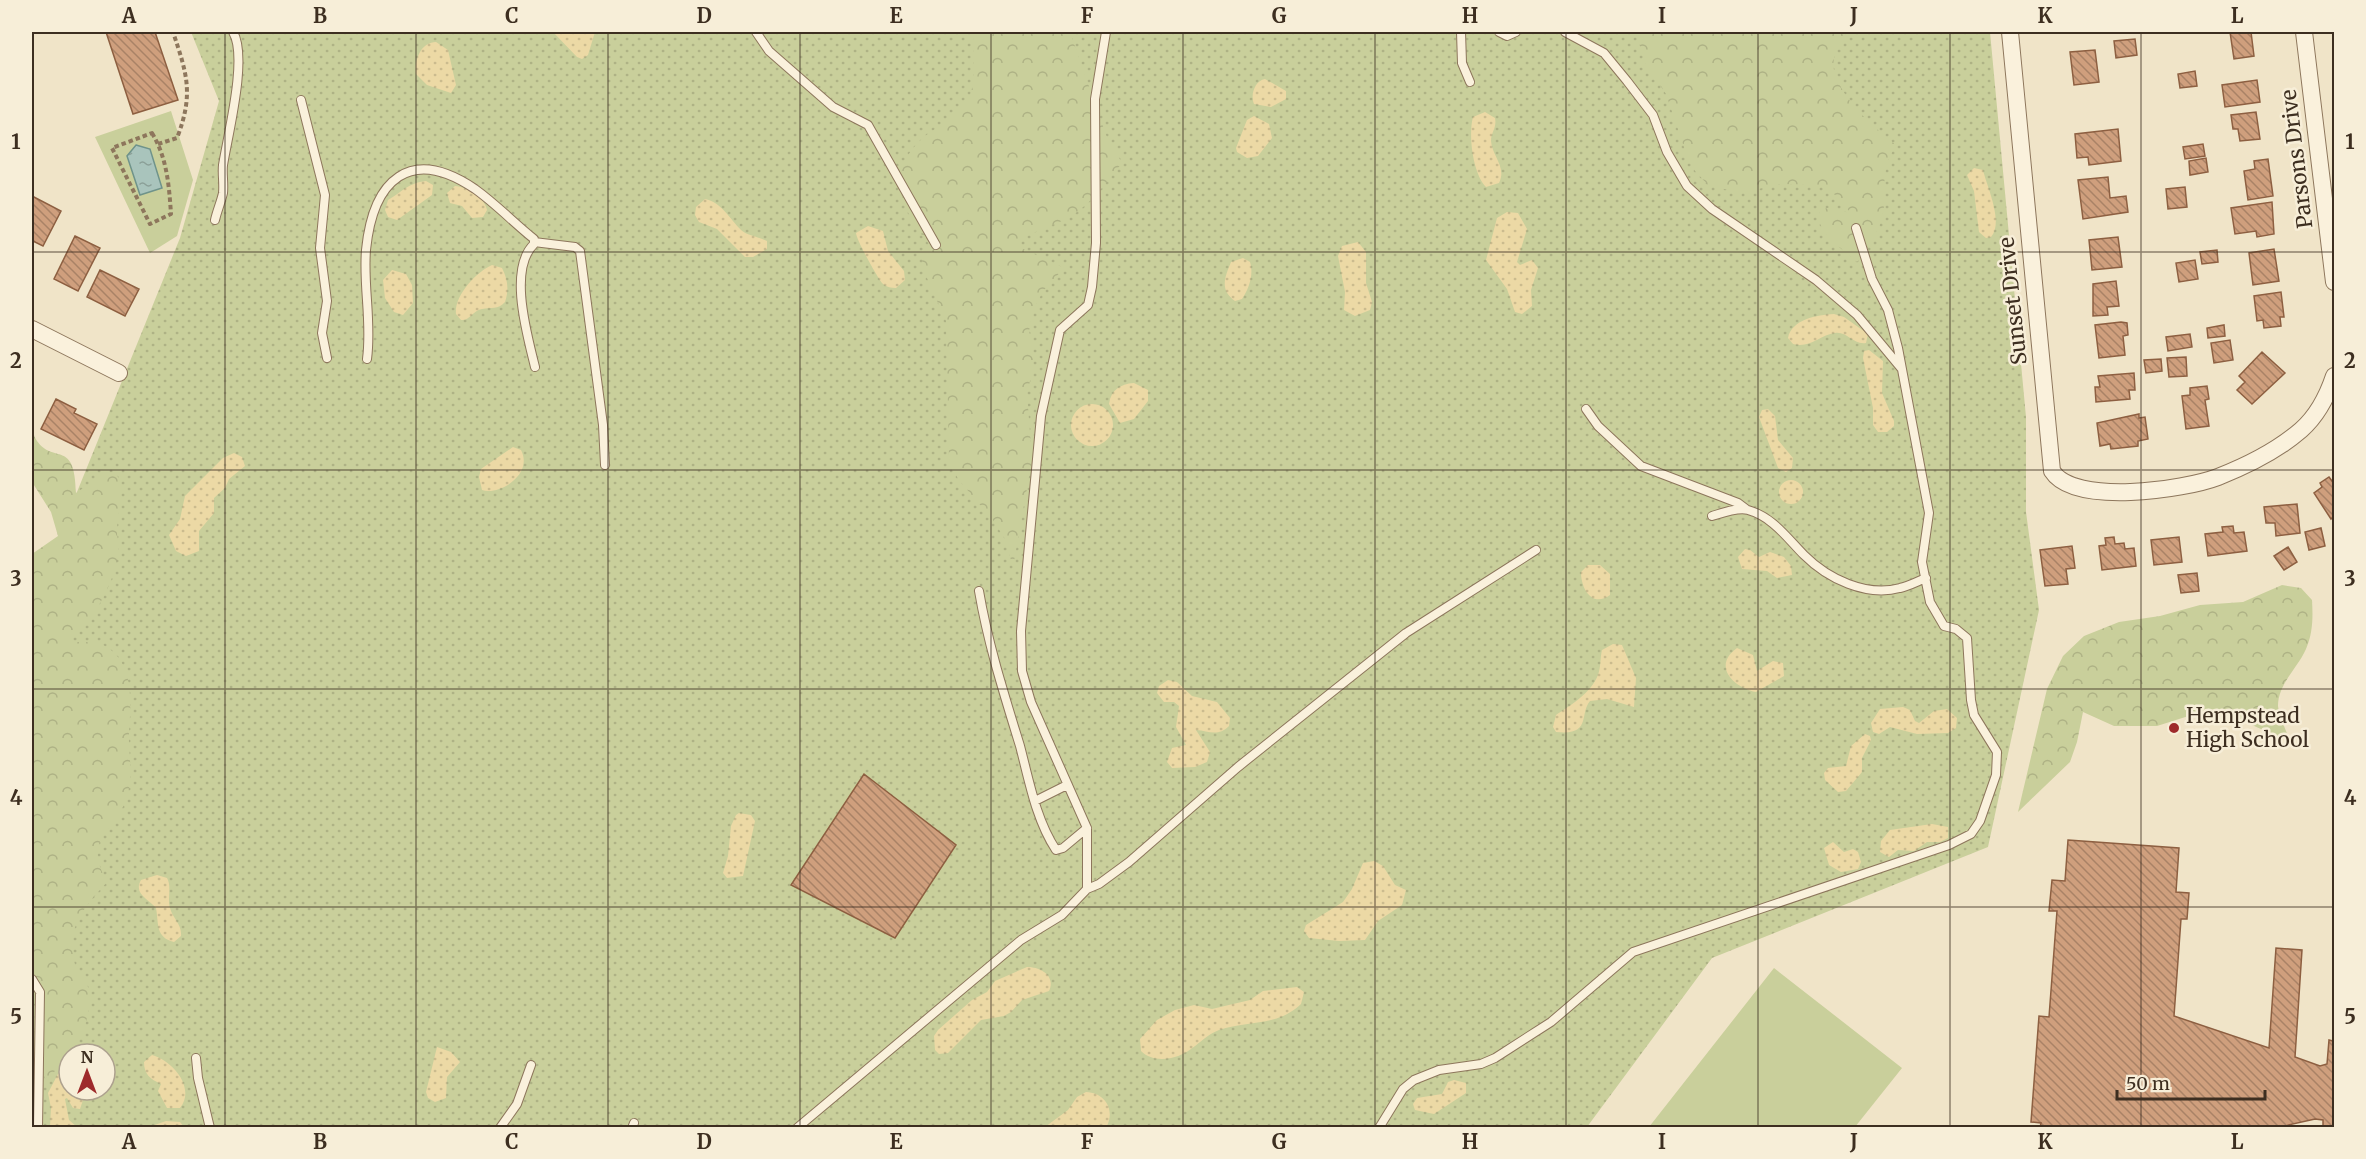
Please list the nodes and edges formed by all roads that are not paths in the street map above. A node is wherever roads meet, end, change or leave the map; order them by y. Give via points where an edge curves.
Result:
1 (233, 32) edge
2 (756, 32) edge
3 (1106, 32) edge
4 (1461, 32) edge
5 (1499, 32) edge
6 (1516, 32) edge
7 (1565, 32) edge
8 (2010, 32) edge
9 (2304, 32) edge
10 (1470, 82) dead end
11 (301, 100) dead end
12 (214, 219) dead end
13 (1856, 228) dead end
14 (534, 242) junction
15 (936, 245) dead end
16 (2334, 282) edge
17 (32, 329) edge
18 (327, 358) dead end
19 (367, 359) dead end
20 (535, 367) dead end
21 (1901, 369) junction
22 (119, 374) dead end
23 (2334, 376) edge
24 (1586, 409) dead end
25 (605, 465) dead end
26 (1746, 509) junction
27 (1712, 516) dead end
28 (1536, 550) dead end
29 (1926, 578) junction
30 (979, 591) dead end
31 (1067, 784) junction
32 (1035, 801) junction
33 (1088, 828) junction
34 (1088, 889) junction
35 (32, 979) edge
36 (196, 1058) dead end
37 (531, 1065) dead end
38 (38, 1128) edge
39 (210, 1128) edge
40 (500, 1128) edge
41 (796, 1128) edge
42 (1379, 1128) edge

1 - 12 lane via 239,41 238,65 223,192
2 - 15 lane via 769,51 833,108 868,125
3 - 31 lane via 1095,99 1096,243 1092,287 1088,305 1060,330 1041,416 1021,631 1022,671 1031,702
4 - 10 lane via 1462,63
5 - 6 lane via 1507,36
7 - 21 lane via 1604,53 1627,81 1653,115 1667,152 1687,186 1712,209 1841,301 1872,331
8 - 23 street, Sunset Drive via 2052,471 2058,480 2093,492 2196,484 2217,478 2262,457 2301,430 2325,401
9 - 16 street, Parsons Drive
11 - 18 lane via 325,195 320,248 327,301 322,333
13 - 21 lane via 1872,279 1888,310
14 - 19 lane via 489,200 462,182 429,170 401,173 383,193 369,232
14 - 20 lane via 522,264 522,282
14 - 25 lane via 580,251
17 - 22 street
21 - 29 lane via 1929,513 1922,562
24 - 26 lane via 1598,426 1641,466
26 - 27 lane
26 - 29 lane via 1778,526 1814,564 1845,583 1868,589 1899,589
28 - 34 lane via 1406,633 1247,760 1129,862
29 - 42 lane via 1930,603 1944,626 1967,638 1974,715 1997,752 1989,801 1971,834 1888,868 1633,952 1551,1022 1495,1058 1439,1070 1414,1080 1403,1089
30 - 32 lane via 996,673
31 - 32 lane
31 - 33 lane
32 - 33 lane via 1056,850
33 - 34 lane
34 - 41 lane via 1062,915 1021,940
35 - 38 lane via 40,992
36 - 39 lane
37 - 40 lane via 517,1104

